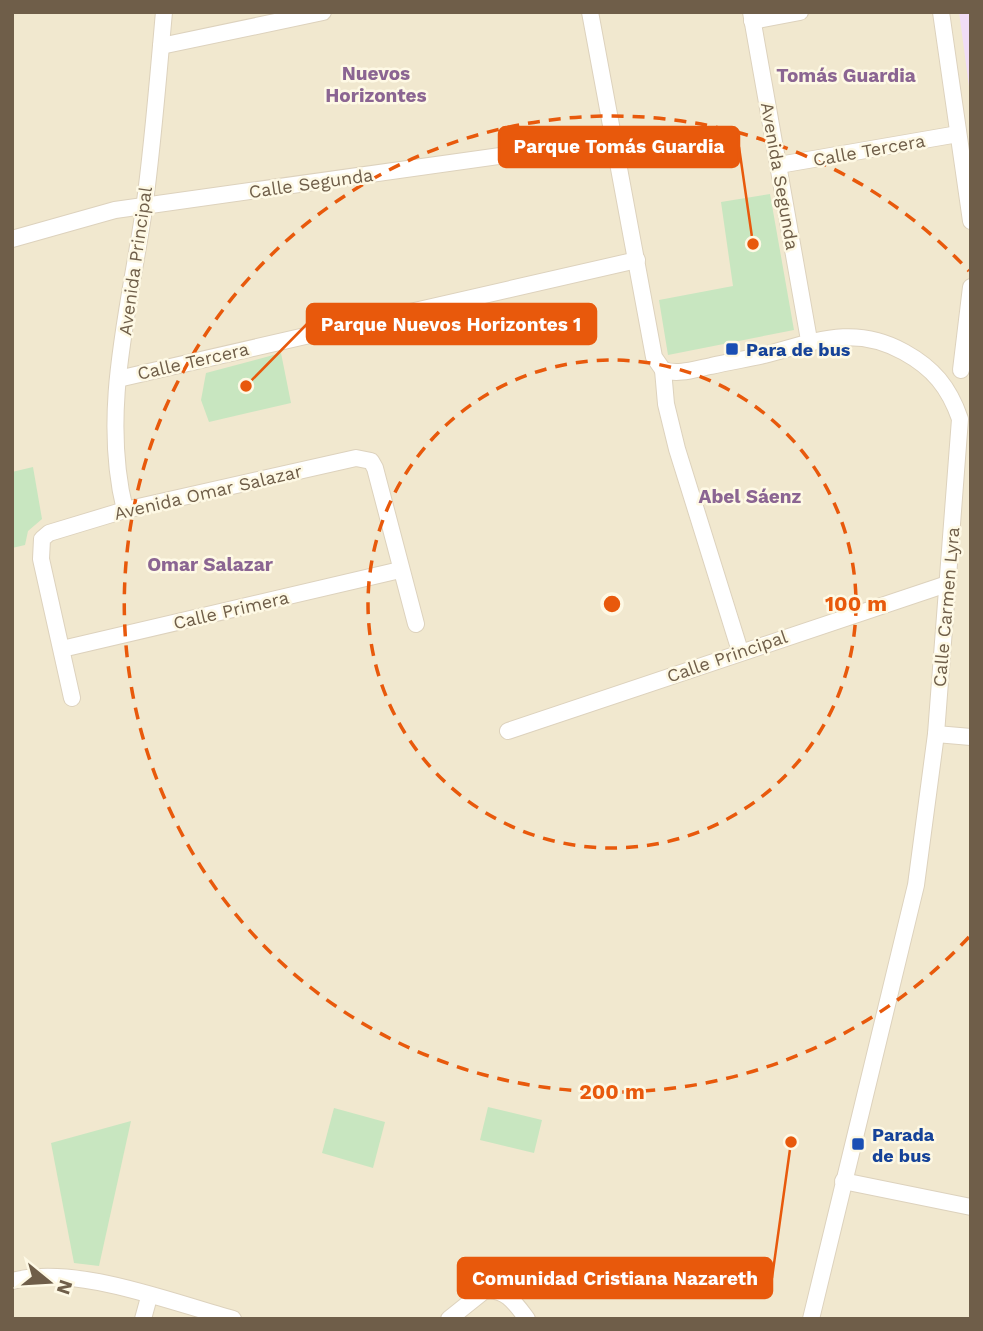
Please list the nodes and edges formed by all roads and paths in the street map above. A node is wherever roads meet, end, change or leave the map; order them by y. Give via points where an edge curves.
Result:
1 (164, 12) edge
2 (323, 12) edge
3 (590, 12) edge
4 (800, 12) edge
5 (941, 12) edge
6 (751, 17) edge
7 (161, 46) junction
8 (958, 134) junction
9 (613, 140) junction
10 (779, 165) junction
11 (144, 206) junction
12 (971, 221) edge
13 (12, 239) edge
14 (637, 260) junction
15 (971, 288) edge
16 (809, 340) junction
17 (663, 370) junction
18 (961, 370) dead end
19 (118, 379) junction
20 (125, 510) junction
21 (400, 570) junction
22 (947, 584) junction
23 (416, 624) dead end
24 (62, 649) junction
25 (740, 651) junction
26 (72, 698) dead end
27 (508, 731) dead end
28 (936, 734) junction
29 (971, 737) edge
30 (843, 1181) junction
31 (971, 1207) edge
32 (12, 1281) edge
33 (149, 1297) junction
34 (143, 1319) edge
35 (233, 1319) edge
36 (449, 1319) edge
37 (527, 1319) edge
38 (811, 1319) edge

1 - 7 street, Avenida Principal
2 - 7 street
3 - 9 street
4 - 6 street
5 - 8 street
6 - 10 street, Avenida Segunda
7 - 11 street, Avenida Principal
8 - 10 street, Calle Tercera
8 - 12 street
9 - 11 street, Calle Segunda
9 - 14 street
10 - 16 street, Avenida Segunda
11 - 13 street, Calle Segunda
11 - 19 street, Avenida Principal
14 - 17 street via 654,357
14 - 19 street, Calle Tercera
15 - 18 street
16 - 17 street, Calle Carmen Lyra via 683,372
16 - 22 street, Calle Carmen Lyra via 861,338 899,349 926,364 953,399 960,419
17 - 25 street via 677,449
19 - 20 street, Avenida Principal via 115,452
20 - 21 street, Avenida Omar Salazar via 364,458 375,468
20 - 24 street, Avenida Omar Salazar via 42,539 41,559
21 - 23 street, Avenida Omar Salazar
21 - 24 street, Calle Primera
22 - 25 street, Calle Principal
22 - 28 street, Calle Carmen Lyra
24 - 26 street, Avenida Omar Salazar
25 - 27 street, Calle Principal
28 - 29 street
28 - 30 street, Calle Carmen Lyra via 916,885
30 - 31 street
30 - 38 street, Calle Carmen Lyra
32 - 33 street via 71,1276
33 - 34 street
33 - 35 street
36 - 37 street via 484,1291 492,1290 512,1300

